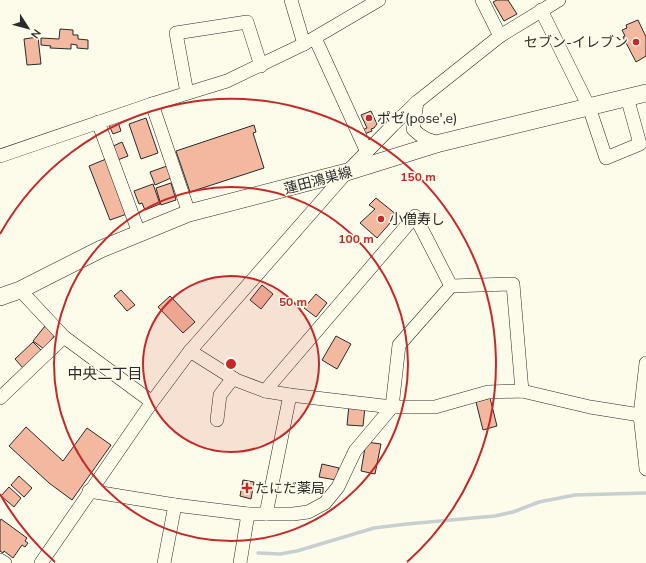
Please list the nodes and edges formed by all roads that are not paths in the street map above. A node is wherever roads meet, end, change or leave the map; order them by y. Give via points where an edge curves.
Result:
1 (291, 0) edge
2 (379, 0) edge
3 (482, 0) edge
4 (559, 0) edge
5 (541, 10) junction
6 (500, 36) junction
7 (309, 41) junction
8 (261, 66) junction
9 (187, 93) junction
10 (646, 93) edge
11 (628, 97) junction
12 (417, 102) junction
13 (152, 104) junction
14 (588, 107) junction
15 (98, 122) junction
16 (440, 143) junction
17 (367, 152) junction
18 (0, 156) edge
19 (348, 172) junction
20 (189, 213) junction
21 (139, 233) junction
22 (451, 286) junction
23 (20, 290) junction
24 (0, 297) edge
25 (64, 337) junction
26 (190, 351) junction
27 (646, 363) edge
28 (233, 378) junction
29 (265, 391) junction
30 (522, 391) junction
31 (290, 395) junction
32 (0, 398) edge
33 (152, 402) junction
34 (392, 407) junction
35 (640, 415) junction
36 (217, 420) dead end
37 (646, 469) edge
38 (89, 491) junction
39 (175, 505) junction
40 (248, 514) junction
41 (266, 514) junction
42 (0, 560) edge
43 (5, 563) edge
44 (41, 563) edge
45 (164, 563) edge
46 (240, 563) edge

1 - 7 street
2 - 7 street
3 - 6 street
4 - 5 street
5 - 6 street
5 - 14 street
6 - 12 street
7 - 8 street
7 - 17 street
8 - 9 street via 227,81
8 - 9 street via 247,22 176,33
9 - 13 street
10 - 11 main road, 蓮田鴻巣線
11 - 14 main road, 蓮田鴻巣線
11 - 14 street via 640,144 606,158
12 - 16 street via 413,129 429,141
12 - 17 street
13 - 15 street
13 - 20 street
14 - 16 main road, 蓮田鴻巣線
15 - 18 street
15 - 21 street
16 - 19 main road, 蓮田鴻巣線
17 - 19 street
19 - 20 main road, 蓮田鴻巣線
19 - 26 street
20 - 21 main road, 蓮田鴻巣線
21 - 23 main road, 蓮田鴻巣線
22 - 29 street via 415,216
22 - 30 street via 513,284
22 - 34 street via 399,345
23 - 24 main road, 蓮田鴻巣線
23 - 25 street
25 - 32 street
25 - 33 street
26 - 28 street
26 - 33 street
27 - 35 street
28 - 29 street
28 - 36 street via 220,395
29 - 31 street
30 - 34 street via 488,392 435,407
30 - 35 street
31 - 34 street
31 - 41 street
33 - 38 street
34 - 41 street via 355,451 338,487 325,503 308,512
35 - 37 street
38 - 39 street
38 - 44 street
39 - 40 street
39 - 45 street
40 - 41 street
40 - 46 street
42 - 43 street

